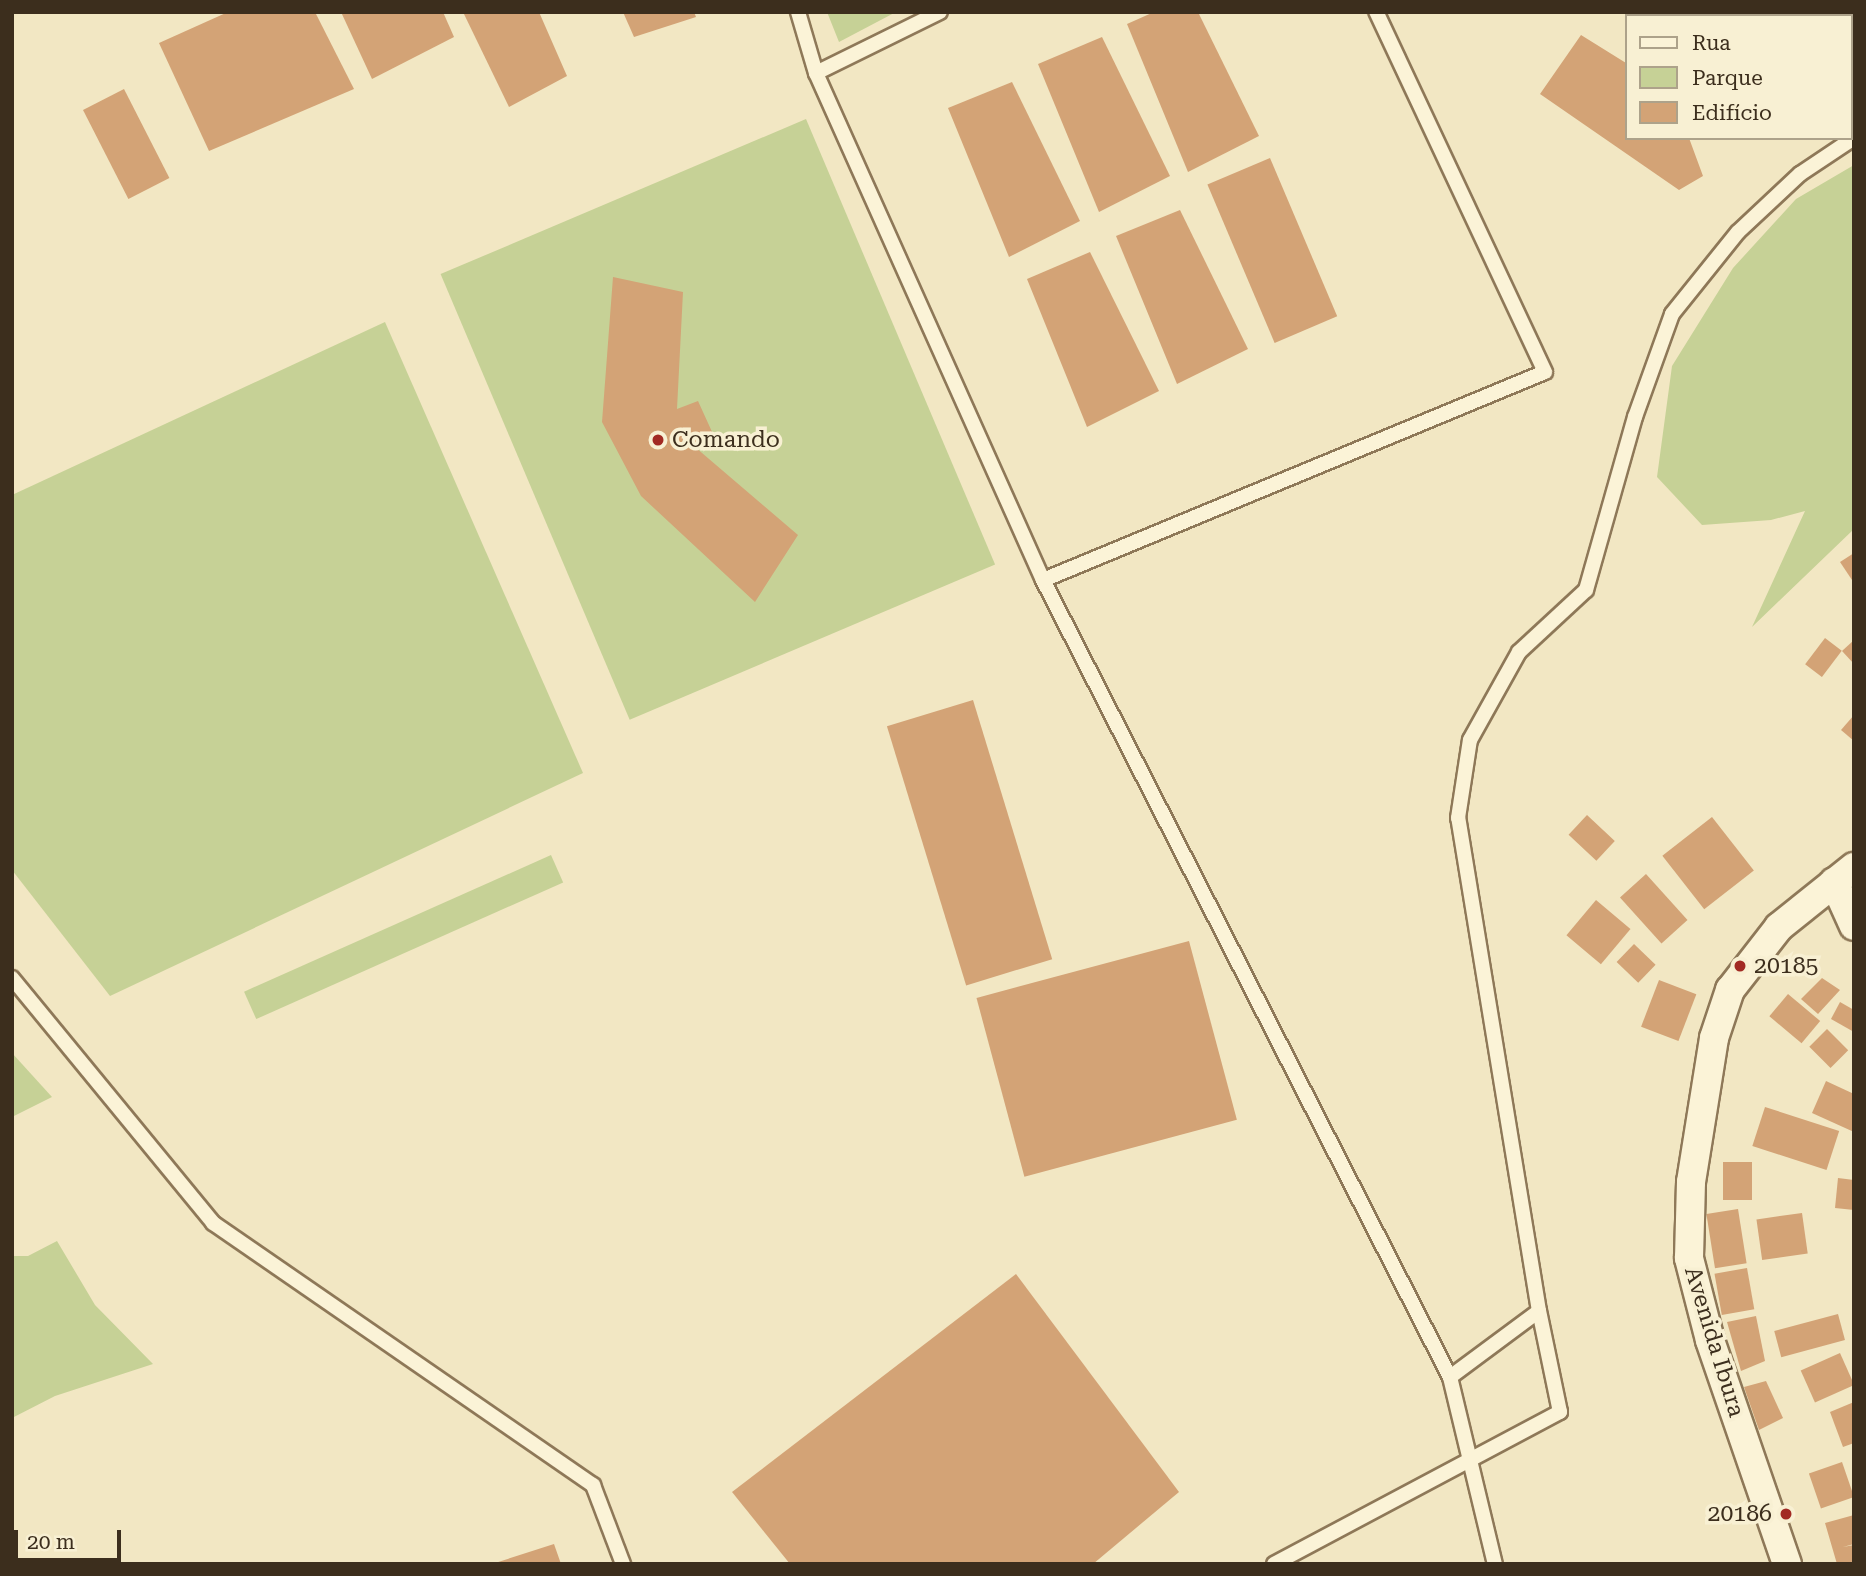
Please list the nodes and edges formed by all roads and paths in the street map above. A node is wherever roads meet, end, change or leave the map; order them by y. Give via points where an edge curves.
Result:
1 (799, 12) edge
2 (940, 12) edge
3 (1376, 12) edge
4 (816, 73) junction
5 (1851, 140) edge
6 (1043, 580) junction
7 (1844, 874) edge
8 (1854, 926) edge
9 (12, 978) edge
10 (1539, 1311) junction
11 (1450, 1377) junction
12 (1468, 1457) junction
13 (623, 1564) edge
14 (1275, 1564) edge
15 (1496, 1564) edge
16 (1787, 1564) edge

1 - 4 lane
2 - 4 lane
3 - 6 lane via 1545,372
4 - 6 lane
5 - 10 lane via 1800,174 1738,232 1672,314 1635,417 1586,590 1519,652 1470,740 1458,818
6 - 11 lane
7 - 8 street
7 - 16 street, Avenida Ibura via 1779,927 1730,990 1714,1038 1700,1112 1689,1258 1710,1340
9 - 13 lane via 212,1223 593,1485
10 - 11 lane
10 - 12 lane via 1560,1412
11 - 12 lane
12 - 14 lane
12 - 15 lane

